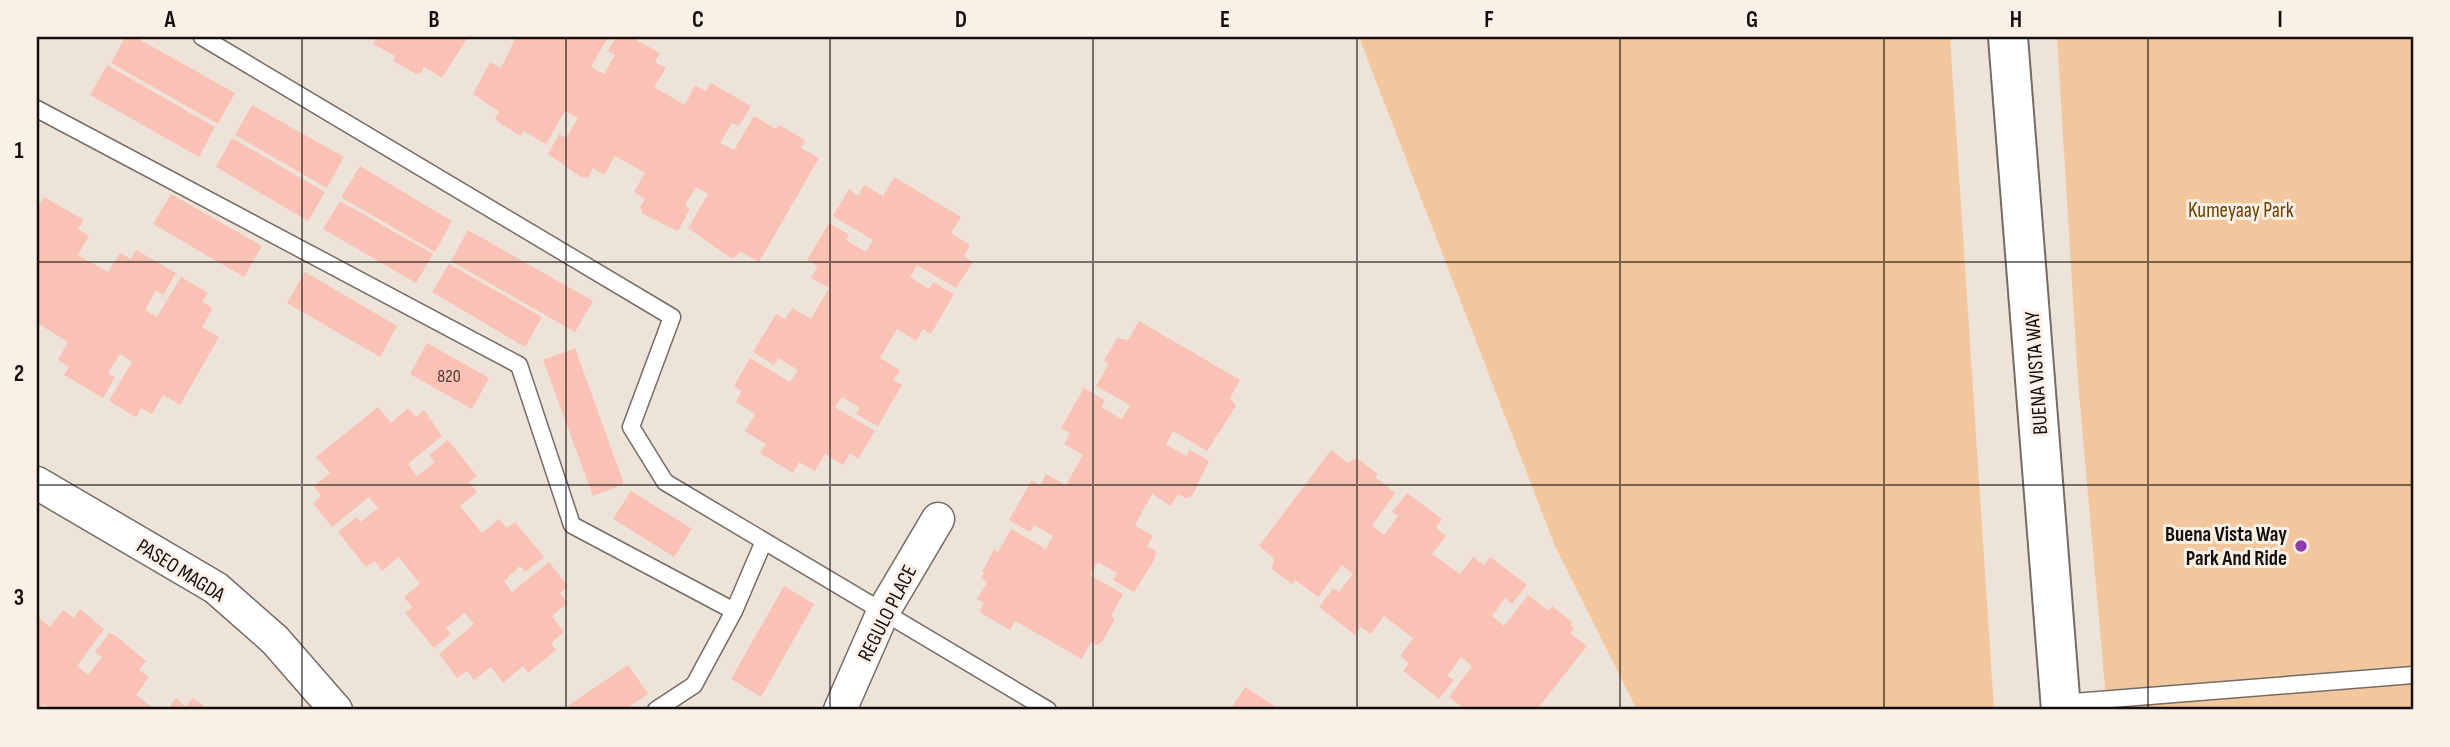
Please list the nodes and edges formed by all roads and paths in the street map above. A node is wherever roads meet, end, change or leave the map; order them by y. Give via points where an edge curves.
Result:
1 (202, 37) edge
2 (2008, 37) edge
3 (37, 109) edge
4 (37, 483) edge
5 (938, 519) dead end
6 (764, 541) junction
7 (734, 611) junction
8 (883, 612) junction
9 (2413, 675) edge
10 (2061, 707) edge
11 (336, 710) edge
12 (656, 710) edge
13 (840, 710) edge
14 (1048, 710) edge

1 - 6 lane via 672,317 631,427 664,482
2 - 10 street, BUENA VISTA WAY
3 - 7 lane via 519,365 572,525
4 - 11 street, PASEO MAGDA via 216,588 275,640
5 - 8 street, REGULO PLACE
6 - 7 lane
6 - 8 lane
7 - 12 lane via 694,685
8 - 13 street, REGULO PLACE
8 - 14 lane
9 - 10 lane

